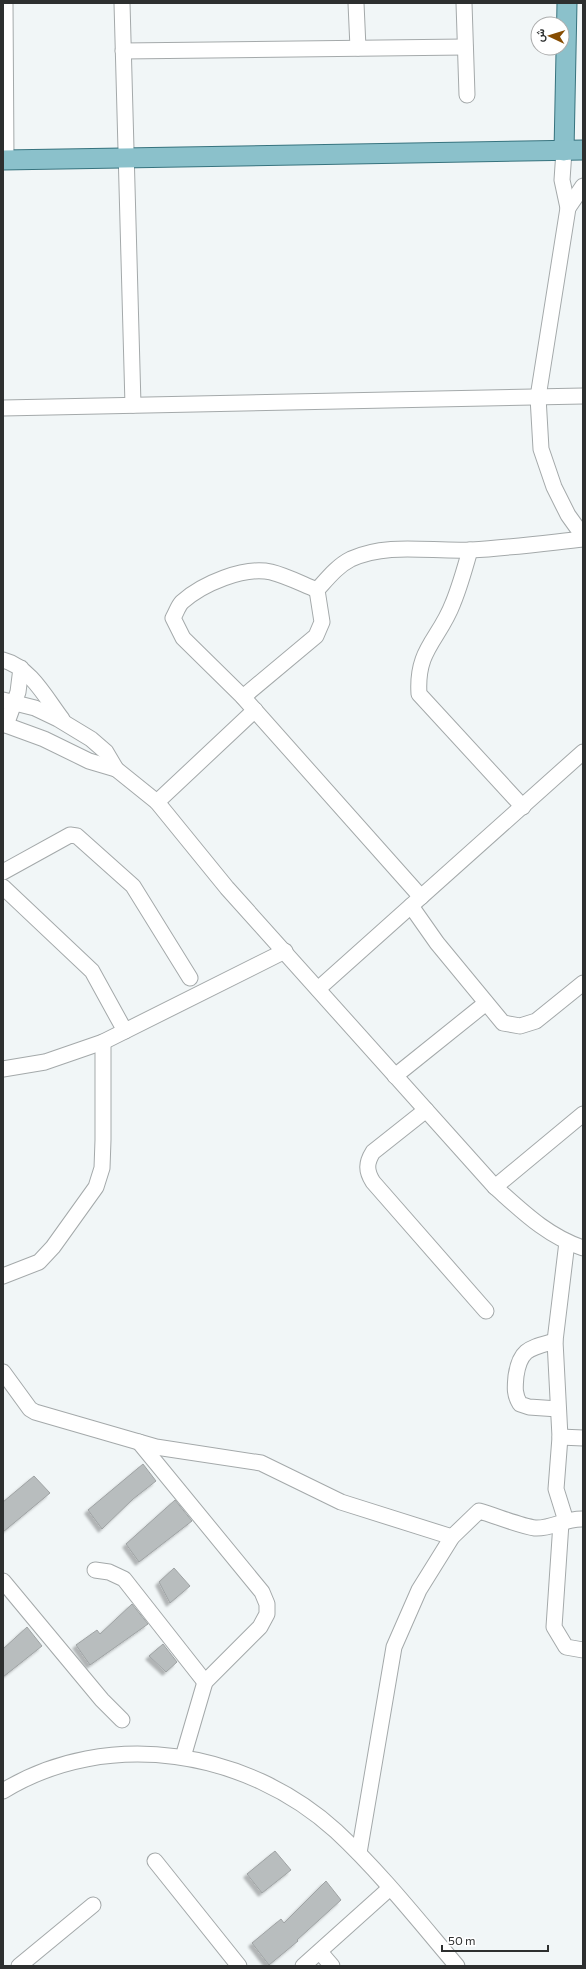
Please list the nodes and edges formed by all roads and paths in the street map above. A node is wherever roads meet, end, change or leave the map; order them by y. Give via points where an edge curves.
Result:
1 (5, 3) edge
2 (122, 3) edge
3 (356, 3) edge
4 (464, 3) edge
5 (567, 3) edge
6 (465, 47) junction
7 (358, 48) junction
8 (123, 51) junction
9 (4, 54) edge
10 (466, 94) dead end
11 (583, 150) edge
12 (564, 151) junction
13 (126, 159) junction
14 (5, 160) edge
15 (583, 186) edge
16 (568, 208) junction
17 (583, 396) edge
18 (538, 397) junction
19 (132, 405) junction
20 (3, 408) edge
21 (583, 536) edge
22 (583, 539) edge
23 (470, 550) junction
24 (317, 590) junction
25 (3, 660) edge
26 (21, 668) junction
27 (244, 697) junction
28 (9, 701) edge
29 (255, 710) junction
30 (65, 723) junction
31 (5, 725) edge
32 (583, 752) edge
33 (116, 769) junction
34 (157, 802) junction
35 (522, 807) junction
36 (3, 872) edge
37 (3, 887) edge
38 (416, 902) junction
39 (284, 951) junction
40 (190, 978) dead end
41 (583, 983) edge
42 (318, 989) junction
43 (486, 1003) junction
44 (125, 1031) junction
45 (103, 1042) junction
46 (3, 1069) edge
47 (395, 1076) junction
48 (426, 1110) junction
49 (583, 1114) edge
50 (495, 1187) junction
51 (567, 1242) junction
52 (583, 1248) edge
53 (3, 1276) edge
54 (486, 1311) dead end
55 (555, 1341) junction
56 (3, 1372) edge
57 (558, 1409) junction
58 (560, 1437) junction
59 (583, 1438) edge
60 (139, 1442) junction
61 (583, 1520) edge
62 (564, 1522) junction
63 (452, 1537) junction
64 (96, 1570) dead end
65 (3, 1580) edge
66 (583, 1650) edge
67 (205, 1682) junction
68 (122, 1720) dead end
69 (183, 1757) junction
70 (3, 1791) edge
71 (359, 1853) junction
72 (155, 1861) dead end
73 (390, 1888) junction
74 (93, 1905) dead end
75 (320, 1952) junction
76 (19, 1966) edge
77 (239, 1966) edge
78 (303, 1966) edge
79 (332, 1966) edge
80 (457, 1966) edge

1 - 9 street
2 - 8 street
3 - 7 street
4 - 6 street
5 - 12 main road
6 - 7 street
6 - 10 street
7 - 8 street
8 - 13 street
9 - 14 street
11 - 12 main road
12 - 13 main road
12 - 16 street via 562,180
13 - 14 main road
13 - 19 street
15 - 16 street
16 - 18 street
17 - 18 street
18 - 19 street
18 - 21 street via 541,449 554,487 568,515
19 - 20 street
22 - 23 street
23 - 24 street via 388,549 368,553 350,560 334,571
23 - 35 street via 453,604 423,656 418,676 419,694
24 - 27 street via 322,622 316,636
24 - 27 street via 271,572 252,571 232,575 209,585 182,603 173,618 183,638
25 - 26 street
26 - 28 street via 18,692
26 - 30 street
27 - 29 street
28 - 30 street via 35,708
28 - 31 street
29 - 34 street
29 - 38 street
30 - 33 street via 99,745
31 - 33 street via 44,739 89,761
32 - 35 street
33 - 34 street
34 - 39 street via 227,888
35 - 38 street
36 - 40 street via 70,835 77,836 133,886
37 - 44 street via 92,971
38 - 42 street
38 - 43 street via 437,943
39 - 42 street
39 - 44 street
41 - 43 street via 536,1021 520,1026 503,1023
42 - 47 street
43 - 47 street
44 - 45 street
45 - 46 street via 45,1062
45 - 53 street via 102,1168 96,1187 53,1247 39,1262
47 - 48 street
48 - 50 street
48 - 54 street via 373,1152 367,1161 368,1172
49 - 50 street
50 - 51 street via 539,1226
51 - 52 street
51 - 55 street
55 - 57 street
55 - 57 street via 534,1347 524,1353 518,1361 515,1396 520,1404 529,1407
56 - 60 street via 30,1409 35,1412
57 - 58 street
58 - 59 street
58 - 62 street via 556,1489
60 - 63 street via 156,1447 261,1463 341,1502
60 - 67 street via 262,1592 267,1604 267,1614 260,1626
61 - 62 street
62 - 63 street via 534,1528 479,1510
62 - 66 street via 554,1627 566,1647
63 - 71 street via 419,1590 394,1647
64 - 67 street via 109,1572 124,1579
65 - 68 street via 102,1700
67 - 69 street
69 - 70 street via 132,1753 82,1760 34,1775
69 - 71 street via 222,1766 253,1777 282,1792 330,1826
71 - 73 street
72 - 77 street
73 - 75 street
73 - 80 street
74 - 76 street
75 - 78 street
75 - 79 street

